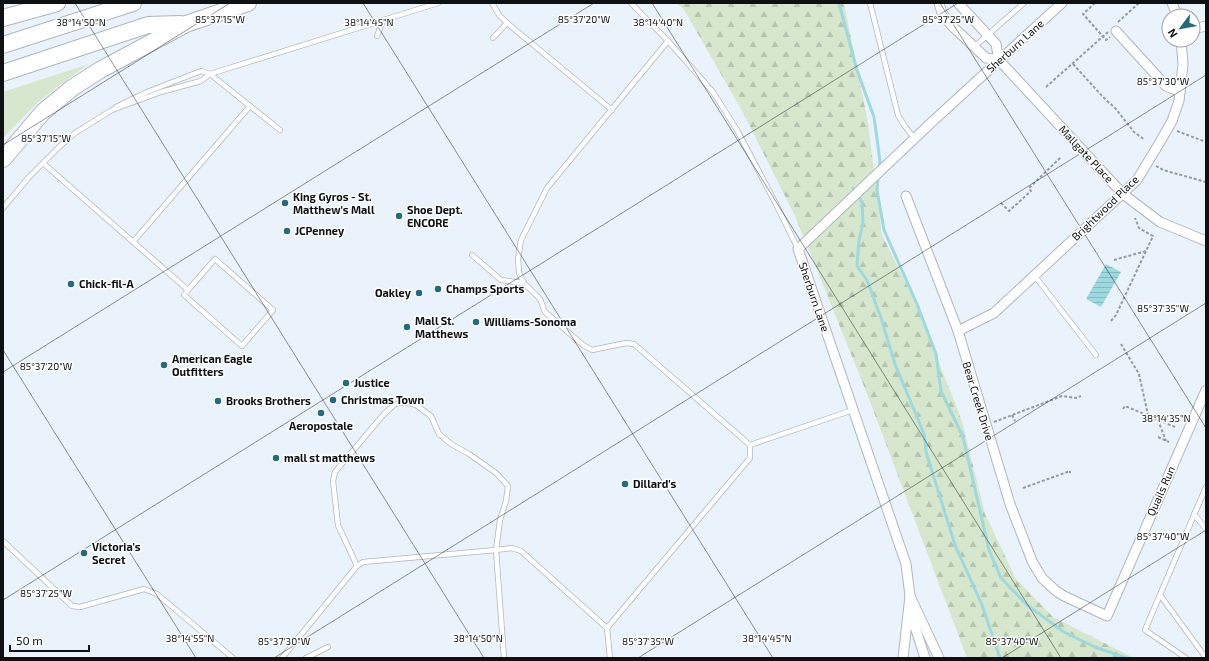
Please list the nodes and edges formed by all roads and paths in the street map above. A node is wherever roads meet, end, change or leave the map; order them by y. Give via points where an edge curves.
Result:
1 (56, 3) edge
2 (133, 3) edge
3 (248, 3) edge
4 (438, 3) edge
5 (492, 3) edge
6 (630, 3) edge
7 (870, 3) edge
8 (939, 3) edge
9 (958, 3) edge
10 (1024, 3) edge
11 (1062, 3) edge
12 (1095, 3) edge
13 (1139, 3) edge
14 (3, 18) edge
15 (383, 20) junction
16 (507, 23) junction
17 (186, 24) junction
18 (1113, 30) junction
19 (988, 34) junction
20 (377, 36) dead end
21 (1103, 36) junction
22 (493, 38) dead end
23 (668, 41) junction
24 (3, 45) edge
25 (974, 46) junction
26 (1182, 48) edge
27 (999, 60) junction
28 (1073, 64) junction
29 (3, 74) edge
30 (210, 74) junction
31 (1046, 87) dead end
32 (1180, 92) junction
33 (250, 106) junction
34 (112, 110) junction
35 (612, 110) junction
36 (1168, 127) junction
37 (29, 128) junction
38 (280, 130) dead end
39 (914, 138) junction
40 (1145, 140) dead end
41 (1206, 142) edge
42 (3, 154) edge
43 (1061, 157) dead end
44 (3, 159) edge
45 (1148, 162) junction
46 (43, 163) junction
47 (1206, 182) edge
48 (1123, 194) junction
49 (906, 196) dead end
50 (1001, 203) dead end
51 (3, 208) edge
52 (1135, 218) dead end
53 (133, 242) junction
54 (1206, 242) edge
55 (798, 249) junction
56 (1146, 251) junction
57 (472, 255) dead end
58 (1114, 260) dead end
59 (1034, 275) junction
60 (524, 283) junction
61 (188, 290) junction
62 (1111, 321) dead end
63 (958, 331) junction
64 (1120, 344) dead end
65 (1096, 355) dead end
66 (1206, 390) edge
67 (1081, 396) dead end
68 (1123, 408) dead end
69 (853, 410) junction
70 (1012, 415) junction
71 (1148, 415) junction
72 (1158, 420) junction
73 (1015, 421) dead end
74 (986, 425) junction
75 (1175, 427) dead end
76 (1158, 437) dead end
77 (750, 445) junction
78 (1070, 473) dead end
79 (1206, 486) edge
80 (1023, 488) dead end
81 (1194, 514) junction
82 (1206, 529) edge
83 (3, 542) edge
84 (496, 550) junction
85 (357, 566) junction
86 (1160, 594) junction
87 (910, 596) junction
88 (1064, 596) joint
89 (908, 606) junction
90 (607, 628) junction
91 (328, 647) dead end
92 (233, 658) edge
93 (282, 658) edge
94 (306, 658) edge
95 (504, 658) edge
96 (610, 658) edge
97 (903, 658) edge
98 (925, 658) edge
99 (939, 658) edge
100 (1186, 658) edge
101 (1206, 658) edge

1 - 14 highway
2 - 24 highway
3 - 17 highway
4 - 15 lane
5 - 16 lane
6 - 23 lane
7 - 39 lane via 898,115
8 - 25 street via 950,25
9 - 19 street
10 - 19 lane
11 - 27 street, Sherburn Lane
12 - 21 path via 1083,14
13 - 18 path
15 - 20 lane
15 - 30 lane
16 - 22 lane
16 - 35 lane
17 - 29 highway via 148,25
17 - 37 highway via 81,82 43,112
18 - 21 path
18 - 21 path via 1106,40
18 - 32 street via 1166,86
19 - 25 lane
19 - 27 street via 996,44
21 - 28 path
23 - 35 lane
23 - 55 lane via 713,92 737,130
25 - 27 street via 986,58
26 - 32 street, Brightwood Place
27 - 39 street, Sherburn Lane
27 - 48 street, Mallgate Place
28 - 31 path
28 - 40 path via 1134,132
30 - 33 lane
30 - 34 lane via 201,81
30 - 34 lane via 201,71 183,77 133,98
32 - 36 street, Brightwood Place
33 - 38 lane
33 - 53 lane
34 - 46 lane via 76,132
35 - 60 lane via 547,188 522,240 518,273
36 - 41 path
36 - 45 street, Brightwood Place
37 - 42 highway
37 - 44 highway
39 - 55 street, Sherburn Lane
43 - 50 path via 1029,188 1032,191 1009,212
45 - 47 path via 1163,170
45 - 48 street, Brightwood Place via 1137,180
46 - 51 lane
46 - 53 lane
48 - 54 street, Mallgate Place via 1160,222
48 - 59 street, Brightwood Place
49 - 63 street, Bear Creek Drive
52 - 56 path via 1139,228 1153,236
53 - 61 lane
55 - 69 street, Sherburn Lane
56 - 58 path
56 - 62 path
57 - 60 lane via 500,280
59 - 63 street, Brightwood Place via 994,313
59 - 65 lane
60 - 77 lane via 540,298 545,312 583,345 592,350 626,343 634,344
61 - 61 lane via 215,259 273,310 242,346 184,295
63 - 74 street, Bear Creek Drive
64 - 71 path via 1139,374
66 - 88 street, Quails Run via 1107,616
67 - 70 path via 1062,396
68 - 71 path via 1125,406
69 - 77 lane
69 - 87 street, Sherburn Lane via 906,564
70 - 73 path
70 - 74 path
71 - 72 path
72 - 75 path
72 - 76 path via 1168,442
74 - 88 street, Bear Creek Drive via 1016,521 1032,562 1042,578
77 - 90 lane via 750,458
78 - 80 path
79 - 81 lane
81 - 82 lane
81 - 86 lane
83 - 92 lane via 72,606 80,607 144,589 157,594
84 - 85 lane via 363,562
84 - 85 lane via 508,486 491,469 439,434 431,416 416,405 404,402 395,404 384,414 335,472 333,481 338,526
84 - 90 lane via 512,548 522,551
84 - 95 lane
85 - 93 lane
86 - 100 lane via 1145,630
86 - 101 lane
87 - 89 street, Sherburn Lane
87 - 99 street, Sherburn Lane
89 - 97 street, Sherburn Lane
89 - 98 street, Sherburn Lane
90 - 96 lane
91 - 94 lane

